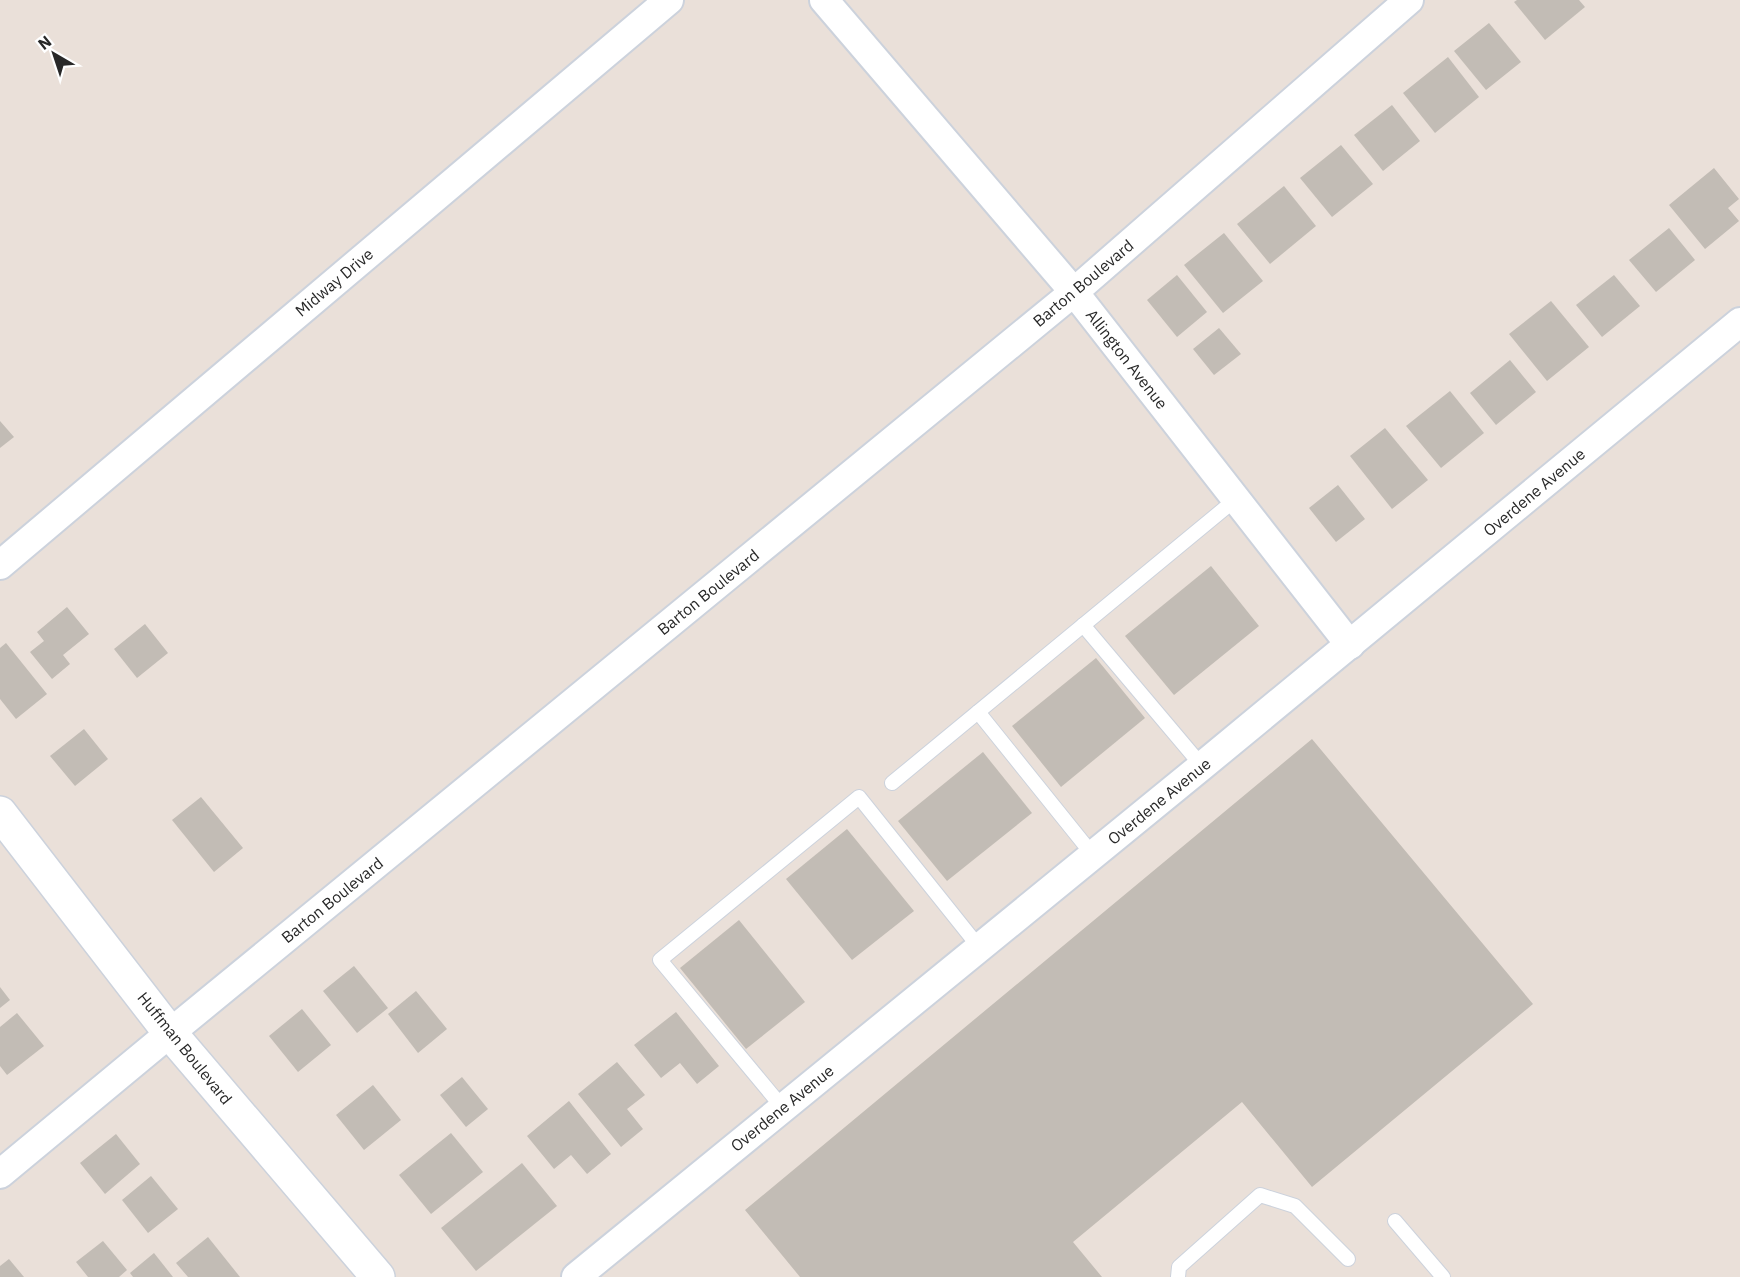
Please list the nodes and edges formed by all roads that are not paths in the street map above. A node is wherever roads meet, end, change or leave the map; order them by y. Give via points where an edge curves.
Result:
1 (669, 0) edge
2 (824, 0) edge
3 (1409, 0) edge
4 (1074, 292) junction
5 (1740, 322) edge
6 (1236, 499) junction
7 (0, 565) edge
8 (1083, 625) junction
9 (1350, 645) junction
10 (978, 712) junction
11 (1203, 766) junction
12 (892, 783) dead end
13 (0, 813) edge
14 (1093, 855) junction
15 (980, 947) junction
16 (170, 1033) junction
17 (783, 1108) junction
18 (0, 1174) edge
19 (1395, 1221) dead end
20 (1348, 1259) dead end
21 (378, 1277) edge
22 (576, 1277) edge
23 (1178, 1277) edge
24 (1443, 1277) edge

1 - 7 street, Midway Drive
2 - 4 street, Allington Avenue
3 - 4 street, Barton Boulevard
4 - 6 street, Allington Avenue
4 - 16 street, Barton Boulevard
5 - 9 street, Overdene Avenue
6 - 8 lane
6 - 9 street, Allington Avenue
8 - 10 lane
8 - 11 lane
9 - 11 street, Overdene Avenue
10 - 12 lane
10 - 14 lane
11 - 14 street, Overdene Avenue
13 - 16 street, Huffman Boulevard
14 - 15 street, Overdene Avenue
15 - 17 street, Overdene Avenue
15 - 17 lane via 859,797 660,960
16 - 18 street, Barton Boulevard
16 - 21 street, Huffman Boulevard
17 - 22 street, Overdene Avenue
19 - 24 lane
20 - 23 lane via 1295,1206 1260,1195 1179,1267

